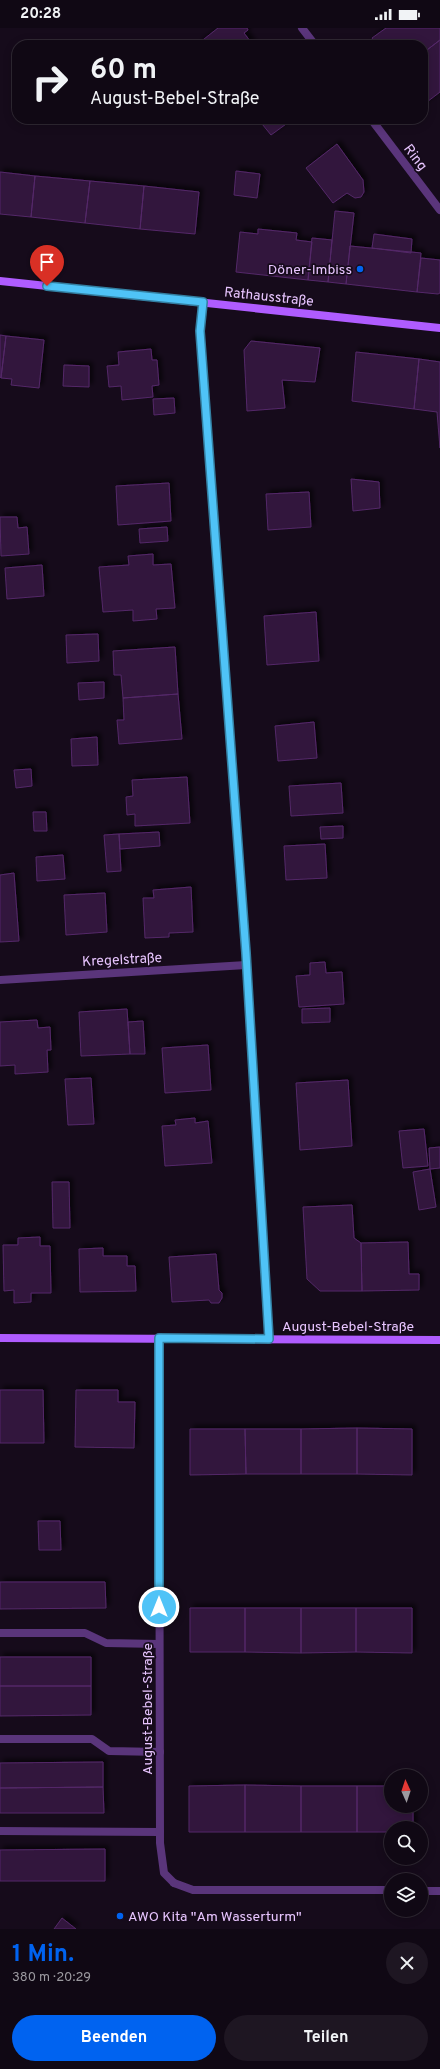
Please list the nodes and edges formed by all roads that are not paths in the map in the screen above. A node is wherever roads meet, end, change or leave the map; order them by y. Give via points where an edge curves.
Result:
1 (302, 28) edge
2 (311, 40) edge
3 (375, 124) edge
4 (440, 210) edge
5 (0, 281) edge
6 (203, 302) junction
7 (440, 328) edge
8 (246, 965) junction
9 (0, 980) edge
10 (0, 1338) edge
11 (159, 1338) junction
12 (269, 1339) junction
13 (440, 1340) edge
14 (0, 1633) edge
15 (159, 1644) junction
16 (0, 1739) edge
17 (160, 1752) junction
18 (0, 1832) edge
19 (160, 1832) junction
20 (384, 1890) edge
21 (428, 1890) edge
22 (440, 1891) edge

1 - 2 street
3 - 4 street, Ring
5 - 6 street, Rathausstraße
6 - 7 street, Rathausstraße
6 - 8 street via 200,331
8 - 9 street, Kregelstraße
8 - 12 street
10 - 11 street, August-Bebel-Straße
11 - 12 street, August-Bebel-Straße
11 - 15 street, August-Bebel-Straße
12 - 13 street, August-Bebel-Straße
14 - 15 street via 85,1633 106,1643
15 - 17 street, August-Bebel-Straße
16 - 17 street via 92,1739 108,1751
17 - 19 street, August-Bebel-Straße
18 - 19 street
19 - 20 street, August-Bebel-Straße via 164,1874 174,1883 193,1890
21 - 22 street

